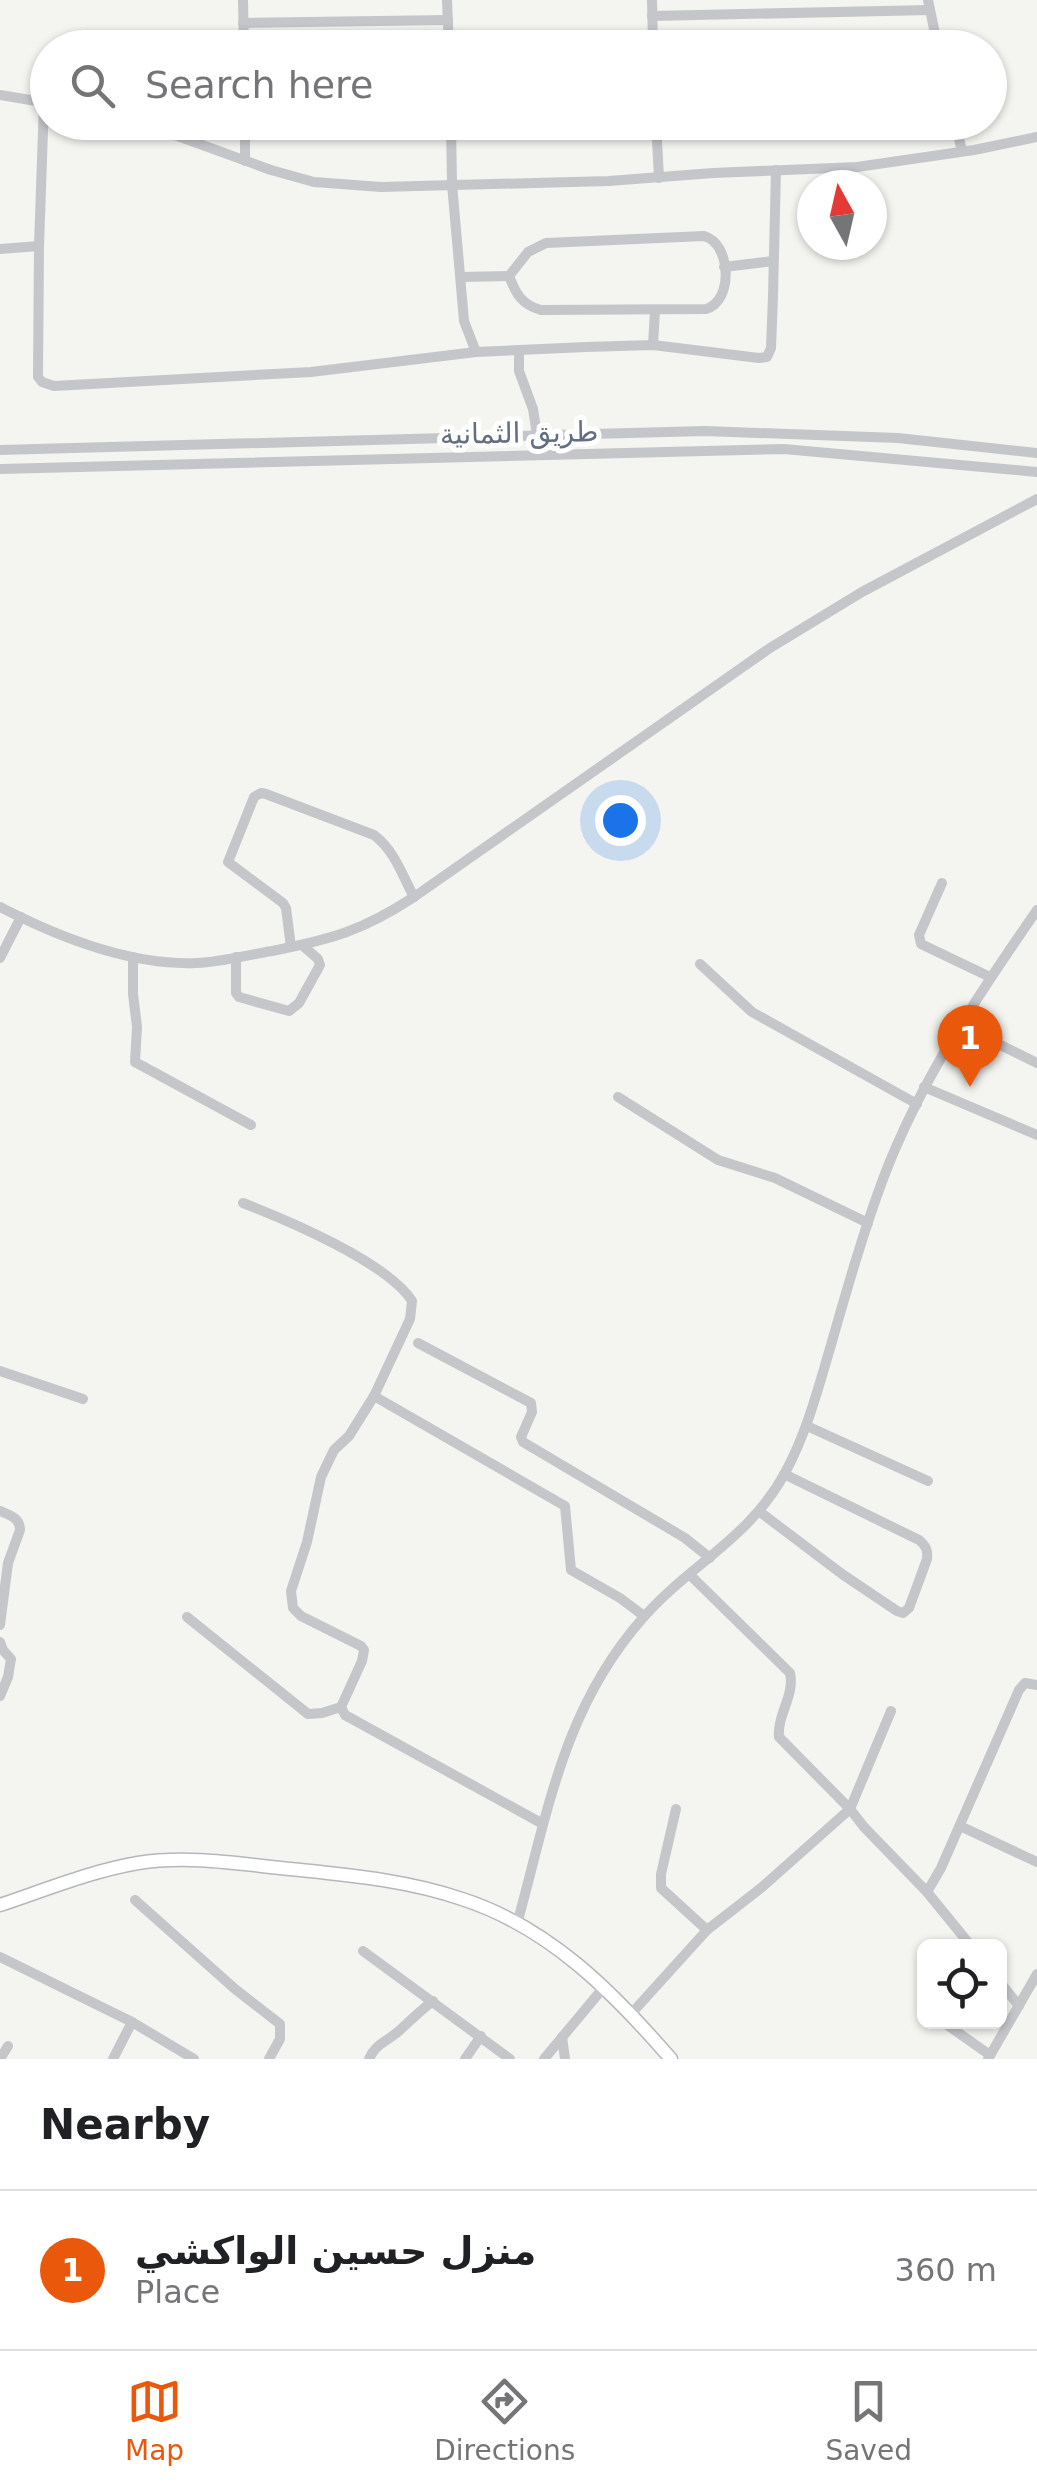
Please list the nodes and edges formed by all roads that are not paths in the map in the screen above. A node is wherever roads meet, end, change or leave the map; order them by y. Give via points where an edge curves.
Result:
1 (243, 0) edge
2 (448, 0) edge
3 (652, 0) edge
4 (929, 5) edge
5 (652, 16) junction
6 (448, 20) junction
7 (244, 23) junction
8 (244, 30) edge
9 (448, 30) edge
10 (652, 30) edge
11 (934, 30) edge
12 (0, 95) edge
13 (30, 100) edge
14 (1037, 137) edge
15 (44, 140) edge
16 (188, 140) edge
17 (245, 140) edge
18 (451, 140) edge
19 (657, 140) edge
20 (960, 140) edge
21 (962, 151) junction
22 (245, 161) junction
23 (776, 170) junction
24 (659, 178) junction
25 (452, 184) junction
26 (39, 246) junction
27 (0, 249) edge
28 (773, 261) junction
29 (724, 267) junction
30 (509, 276) junction
31 (460, 277) junction
32 (655, 310) junction
33 (653, 345) junction
34 (520, 351) junction
35 (476, 352) junction
36 (537, 435) junction
37 (0, 450) edge
38 (1037, 454) edge
39 (0, 469) edge
40 (1037, 472) edge
41 (1037, 500) edge
42 (942, 883) dead end
43 (414, 897) junction
44 (0, 906) edge
45 (1035, 916) edge
46 (21, 918) junction
47 (297, 946) junction
48 (133, 957) junction
49 (236, 957) junction
50 (0, 958) edge
51 (700, 964) dead end
52 (990, 976) junction
53 (960, 1025) junction
54 (1037, 1063) edge
55 (924, 1087) junction
56 (618, 1097) dead end
57 (918, 1104) junction
58 (251, 1125) dead end
59 (1037, 1135) edge
60 (243, 1202) dead end
61 (868, 1224) junction
62 (418, 1342) dead end
63 (0, 1371) edge
64 (374, 1396) junction
65 (82, 1399) dead end
66 (807, 1426) junction
67 (784, 1474) junction
68 (928, 1481) dead end
69 (0, 1511) edge
70 (760, 1512) junction
71 (710, 1558) junction
72 (690, 1575) junction
73 (644, 1616) junction
74 (187, 1617) dead end
75 (0, 1626) edge
76 (0, 1642) edge
77 (1037, 1685) edge
78 (0, 1696) edge
79 (341, 1706) junction
80 (891, 1711) dead end
81 (676, 1809) dead end
82 (850, 1809) junction
83 (542, 1824) junction
84 (960, 1826) junction
85 (1037, 1862) edge
86 (927, 1892) junction
87 (135, 1900) dead end
88 (0, 1905) edge
89 (517, 1924) junction
90 (707, 1930) junction
91 (965, 1939) edge
92 (362, 1950) dead end
93 (0, 1957) edge
94 (1037, 1974) edge
95 (604, 1987) junction
96 (1007, 1991) edge
97 (1026, 1994) junction
98 (433, 2001) junction
99 (1037, 2001) edge
100 (1019, 2006) junction
101 (632, 2014) junction
102 (132, 2022) junction
103 (952, 2029) edge
104 (481, 2036) junction
105 (562, 2038) junction
106 (8, 2046) dead end
107 (989, 2057) edge
108 (0, 2059) edge
109 (113, 2059) edge
110 (194, 2059) edge
111 (269, 2059) edge
112 (369, 2059) edge
113 (465, 2059) edge
114 (510, 2059) edge
115 (544, 2059) edge
116 (564, 2059) edge
117 (671, 2059) edge

1 - 7 street
2 - 6 street
3 - 5 street
4 - 5 street
4 - 11 street
5 - 10 street
6 - 7 street
6 - 9 street
7 - 8 street
12 - 13 street
14 - 21 street
15 - 26 street
16 - 22 street
17 - 22 street
18 - 25 street
19 - 24 street
20 - 21 street
21 - 23 street via 857,167
22 - 25 street via 339,185
23 - 24 street
23 - 28 street
24 - 25 street
25 - 31 street
26 - 27 street
26 - 35 street via 38,376 48,385 311,372
28 - 29 street
28 - 33 street via 767,357
29 - 30 street via 722,248 712,237 577,240 536,246
29 - 32 street via 724,293 714,307
30 - 31 street
30 - 32 street via 523,302 541,310
31 - 35 street via 465,326
32 - 33 street
33 - 34 street
34 - 35 street
34 - 36 street
36 - 37 street
36 - 38 street via 797,432
39 - 40 street, طريق الثمانية via 784,450
41 - 43 street via 770,648
42 - 52 street via 920,944
43 - 47 street via 361,928
43 - 47 street via 392,854 374,836 257,794 228,862 284,903
44 - 46 street
45 - 52 street
46 - 48 street
46 - 50 street
47 - 49 street
47 - 49 street via 320,964 289,1011 239,997
48 - 49 street via 196,964
48 - 58 street via 135,1062
51 - 57 street via 752,1012
52 - 53 street
53 - 54 street
53 - 55 street
55 - 57 street
55 - 59 street
56 - 61 street via 718,1160 775,1178
57 - 61 street
60 - 64 street via 335,1244 409,1296 410,1319
61 - 66 street
62 - 71 street via 530,1403 523,1442
63 - 65 street
64 - 73 street via 565,1506 571,1570
64 - 79 street via 327,1462 292,1591 293,1608 302,1616 364,1650
66 - 67 street
66 - 68 street
67 - 70 street
67 - 70 street via 925,1546 927,1559 909,1608 896,1611
69 - 75 street via 17,1519 20,1530 8,1563
70 - 71 street
71 - 72 street
72 - 73 street
72 - 82 street via 790,1674 793,1687 779,1736
73 - 83 street via 584,1705
74 - 79 street via 308,1714
76 - 78 street via 10,1659
77 - 84 street via 1025,1683 1019,1690
79 - 83 street via 345,1715
80 - 82 street
81 - 90 street via 659,1882
82 - 86 street
82 - 90 street
83 - 89 street
84 - 85 street
84 - 86 street
86 - 91 street
87 - 111 street via 280,2024
88 - 89 main road via 115,1868 192,1860 398,1882 467,1900
89 - 95 main road
90 - 101 street
92 - 98 street
93 - 102 street
94 - 97 street
95 - 101 main road
95 - 105 street
96 - 100 street
97 - 99 street
97 - 100 street
98 - 104 street
98 - 112 street
100 - 107 street
101 - 117 main road
102 - 109 street
102 - 110 street
103 - 107 street
104 - 113 street
104 - 114 street
105 - 115 street
105 - 116 street
106 - 108 street

